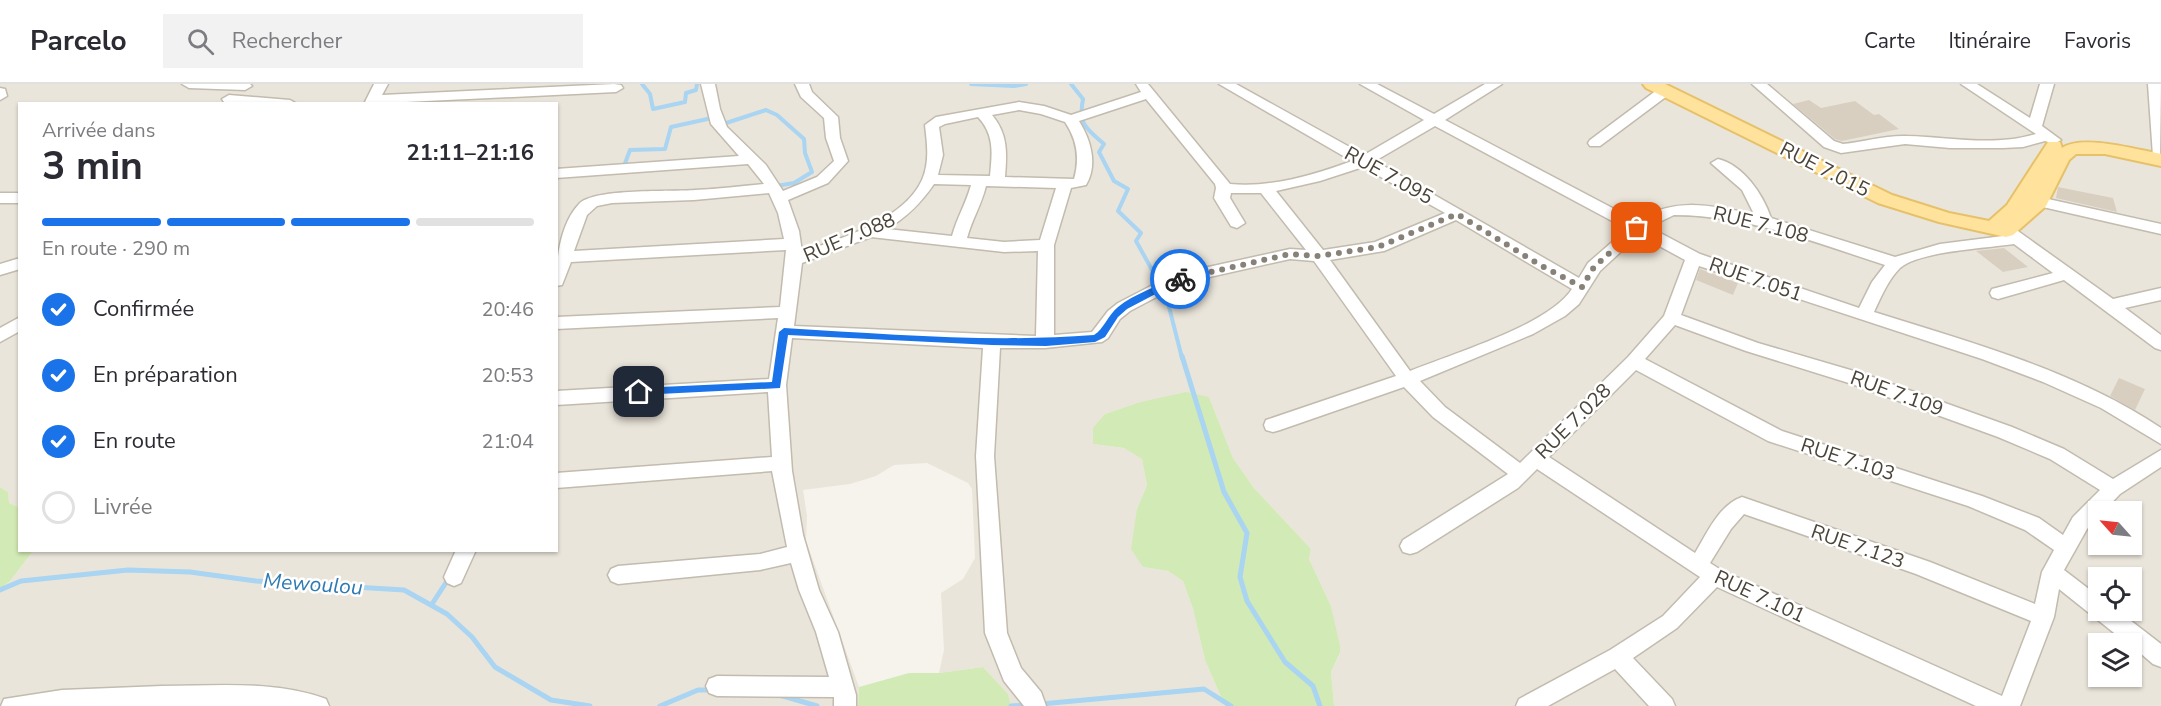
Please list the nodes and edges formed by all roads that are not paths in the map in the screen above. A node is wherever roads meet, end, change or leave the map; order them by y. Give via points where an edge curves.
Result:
1 (189, 84) edge
2 (381, 84) edge
3 (708, 84) edge
4 (802, 84) edge
5 (1226, 84) edge
6 (1367, 84) edge
7 (1495, 84) edge
8 (1759, 84) edge
9 (1968, 84) edge
10 (2047, 84) edge
11 (2154, 84) edge
12 (246, 85) edge
13 (1662, 86) edge
14 (616, 88) dead end
15 (1144, 89) edge
16 (227, 101) edge
17 (288, 102) edge
18 (372, 102) edge
19 (981, 112) junction
20 (1070, 119) junction
21 (1434, 120) junction
22 (2034, 126) junction
23 (2054, 139) junction
24 (1595, 143) dead end
25 (2161, 157) edge
26 (752, 159) junction
27 (1365, 161) junction
28 (1718, 163) dead end
29 (558, 174) edge
30 (930, 179) junction
31 (997, 181) junction
32 (1064, 185) junction
33 (1224, 188) junction
34 (1265, 188) junction
35 (777, 192) junction
36 (0, 198) edge
37 (18, 198) edge
38 (2039, 202) junction
39 (1457, 214) junction
40 (1764, 221) junction
41 (1237, 223) dead end
42 (1637, 228) junction
43 (2161, 229) edge
44 (2006, 231) junction
45 (869, 232) junction
46 (958, 242) junction
47 (1046, 245) junction
48 (795, 252) junction
49 (1319, 256) junction
50 (565, 257) junction
51 (1694, 258) junction
52 (1896, 263) junction
53 (2068, 274) junction
54 (558, 276) edge
55 (1582, 287) junction
56 (1998, 292) dead end
57 (2161, 294) edge
58 (2110, 305) junction
59 (788, 312) junction
60 (1864, 315) junction
61 (1672, 318) junction
62 (558, 323) edge
63 (18, 324) edge
64 (784, 332) junction
65 (0, 336) edge
66 (992, 342) junction
67 (1046, 342) junction
68 (2161, 344) edge
69 (1634, 361) junction
70 (1407, 379) junction
71 (777, 385) junction
72 (558, 398) edge
73 (1274, 425) dead end
74 (2161, 437) edge
75 (2161, 457) edge
76 (1536, 458) junction
77 (782, 463) junction
78 (1520, 473) junction
79 (558, 481) edge
80 (2113, 489) junction
81 (1410, 546) dead end
82 (2066, 548) junction
83 (465, 552) edge
84 (798, 553) junction
85 (1706, 571) junction
86 (2052, 572) junction
87 (618, 575) dead end
88 (454, 577) dead end
89 (2088, 600) edge
90 (2043, 617) junction
91 (2115, 621) edge
92 (1618, 657) junction
93 (2161, 657) edge
94 (717, 686) dead end
95 (844, 697) edge
96 (12, 706) edge
97 (318, 706) edge
98 (1035, 706) edge
99 (1527, 706) edge
100 (1664, 706) edge
101 (1999, 706) edge
102 (2009, 706) edge

1 - 12 street
2 - 18 street
3 - 26 street via 718,126
4 - 35 street via 806,94 831,117 841,161 825,178 802,190
5 - 27 street, RUE 7.095
6 - 21 street, RUE 7.051
7 - 21 street
8 - 23 street via 1829,144 1841,149 1905,140 1950,144
9 - 22 street
10 - 22 street
11 - 25 street
12 - 16 street
13 - 24 street
13 - 44 main road, RUE 7.015 via 1885,199 1946,219
14 - 18 street
15 - 20 street via 1091,114
15 - 33 street via 1194,145
16 - 17 street
19 - 20 street, RUE 7.088 via 1019,106
19 - 30 street, RUE 7.088 via 932,125 937,149
19 - 31 street via 998,133
20 - 32 street via 1085,145 1086,164 1081,182
21 - 27 street
21 - 42 street, RUE 7.051
22 - 23 street
23 - 25 main road via 2114,145
23 - 44 main road via 2014,208
25 - 38 main road via 2072,149 2061,157
26 - 29 street
26 - 35 street
27 - 34 street
27 - 39 street, RUE 7.095
28 - 40 street via 1753,192
30 - 31 street
30 - 45 street, RUE 7.088 via 911,206
31 - 32 street
31 - 46 street via 979,182
32 - 47 street
33 - 34 street
33 - 41 street via 1222,198
34 - 49 street
35 - 48 street via 790,221
35 - 50 street via 601,199 585,206 579,215
36 - 37 street
38 - 43 street
38 - 44 main road
39 - 49 street via 1378,247
39 - 55 street, RUE 7.095
40 - 42 street, RUE 7.108 via 1680,208
40 - 52 street, RUE 7.108
42 - 51 street, RUE 7.051
42 - 55 street, RUE 7.108 via 1594,267
44 - 52 street
44 - 53 street
45 - 46 street
45 - 48 street, RUE 7.088
46 - 47 street
47 - 67 street
48 - 50 street, RUE 7.088
48 - 59 street
49 - 67 street via 1290,254 1178,279 1124,307 1095,338
49 - 70 street
50 - 54 street
51 - 60 street, RUE 7.051
51 - 61 street, RUE 7.028
52 - 60 street via 1880,282
53 - 56 street
53 - 58 street
55 - 70 street, RUE 7.108 via 1559,312 1527,330
57 - 58 street
58 - 68 street
59 - 62 street
59 - 64 street
60 - 74 street, RUE 7.051 via 2063,382 2138,420
61 - 69 street, RUE 7.028
61 - 80 street, RUE 7.109 via 2005,432 2057,454
63 - 65 street
64 - 66 street
64 - 71 street
66 - 67 street
66 - 98 street via 985,456 996,633 1012,674
69 - 76 street, RUE 7.028
69 - 82 street, RUE 7.103 via 1775,436 1975,501 2032,524
70 - 73 street, RUE 7.108
70 - 78 street via 1439,412
71 - 72 street
71 - 77 street
75 - 80 street
76 - 78 street, RUE 7.028
76 - 85 street, RUE 7.101
77 - 79 street
77 - 84 street
78 - 81 street, RUE 7.028 via 1511,483
80 - 82 street via 2079,523
82 - 86 street
83 - 88 street
84 - 87 street via 760,562
84 - 95 street via 827,632
85 - 90 street, RUE 7.123 via 1722,527 1742,506 1923,568
85 - 92 street, RUE 7.123 via 1670,622
85 - 101 street, RUE 7.101
86 - 89 street
86 - 90 street
90 - 102 street
91 - 93 street
92 - 99 street, RUE 7.123
92 - 100 street
94 - 95 street
96 - 97 street via 64,698 142,695 247,697

